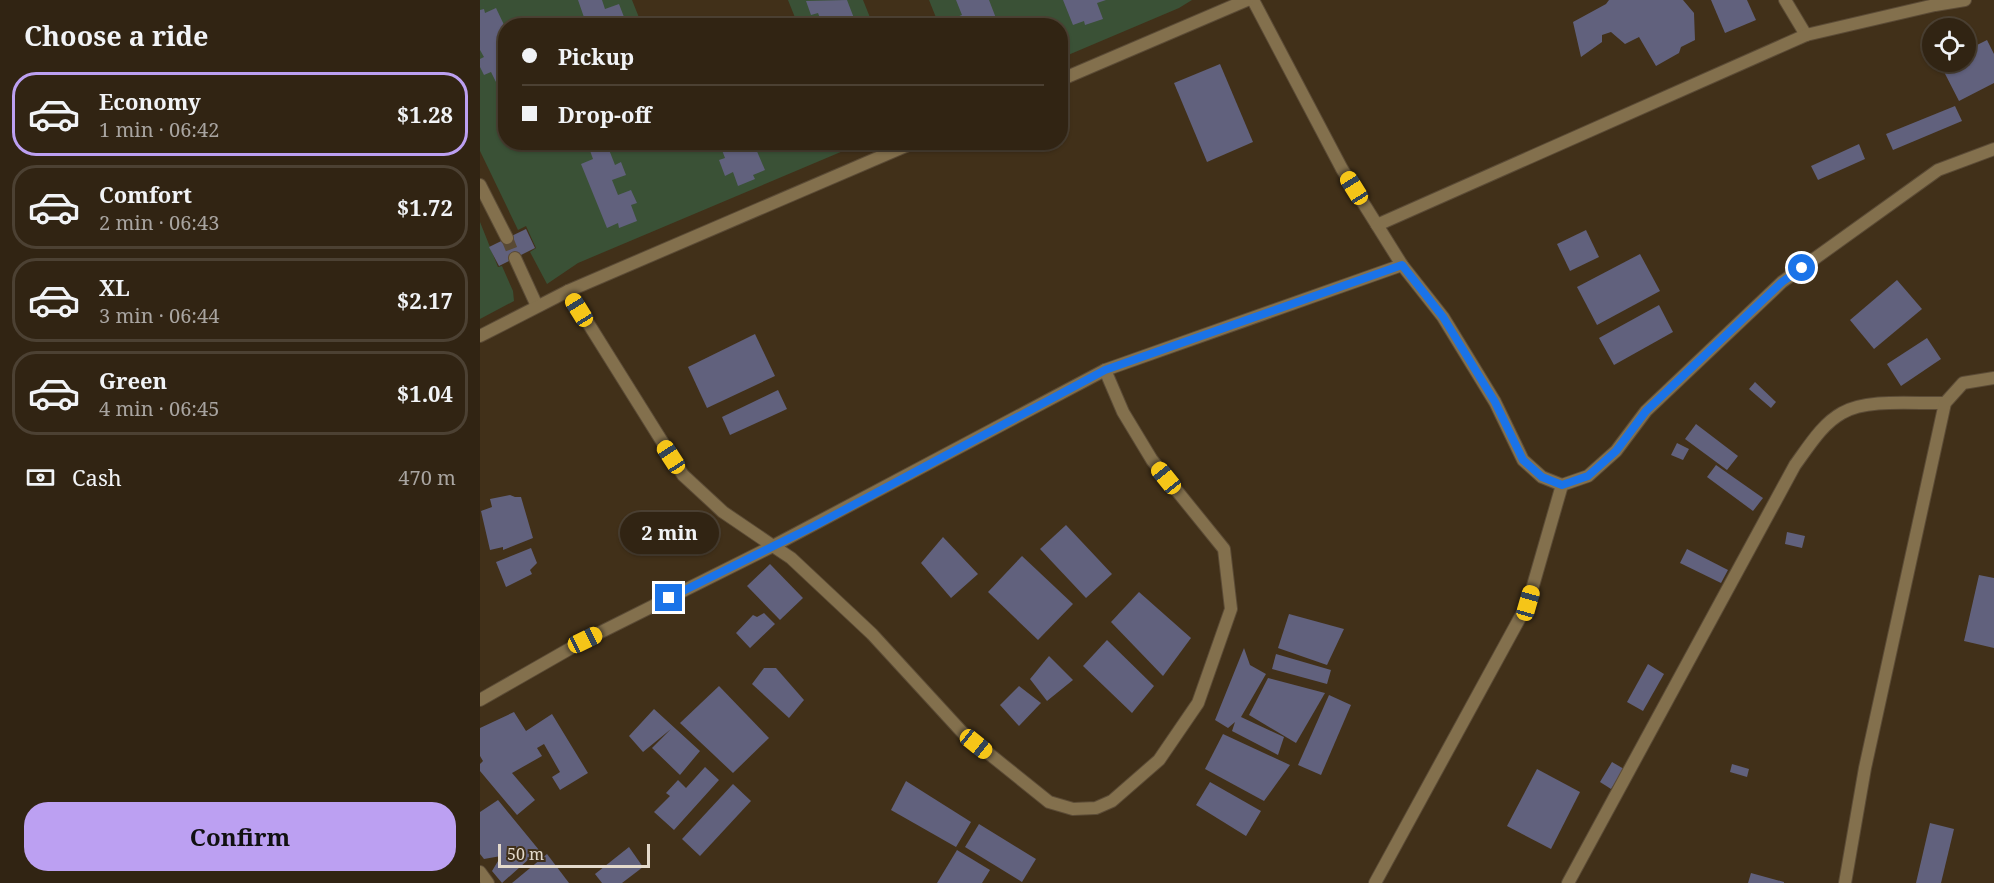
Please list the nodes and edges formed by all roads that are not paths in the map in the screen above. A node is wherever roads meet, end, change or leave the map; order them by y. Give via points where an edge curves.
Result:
1 (1247, 0) edge
2 (1253, 0) edge
3 (1785, 0) edge
4 (1965, 0) edge
5 (1806, 35) junction
6 (1068, 77) edge
7 (1994, 149) edge
8 (896, 150) edge
9 (480, 185) edge
10 (1377, 225) junction
11 (507, 238) tunnel mouth
12 (515, 258) tunnel mouth
13 (1402, 265) junction
14 (568, 291) junction
15 (537, 306) junction
16 (480, 336) edge
17 (1105, 370) junction
18 (1994, 378) edge
19 (1945, 403) junction
20 (1562, 485) junction
21 (773, 546) junction
22 (480, 700) edge
23 (480, 872) edge
24 (488, 883) edge
25 (1375, 883) edge
26 (1568, 883) edge
27 (1845, 883) edge

1 - 6 street
2 - 10 street via 1342,170
3 - 5 street
4 - 5 street
5 - 10 street
7 - 20 street via 1938,170 1782,282 1646,411 1616,451 1588,476
8 - 14 street
9 - 11 street
10 - 13 street
12 - 15 street
13 - 17 street
13 - 20 street via 1443,317 1495,402 1523,460 1542,477
14 - 15 street
14 - 21 street via 683,475 723,512
15 - 16 street
17 - 21 street
17 - 21 street via 1123,412 1152,460 1224,549 1231,609 1198,703 1159,760 1112,801 1096,808 1073,809 1049,802 962,732 872,634
18 - 19 street via 1963,383
19 - 26 street via 1870,405 1843,412 1820,431 1796,465
19 - 27 street via 1864,768
20 - 25 street via 1528,603
21 - 22 street via 585,640
23 - 24 street

